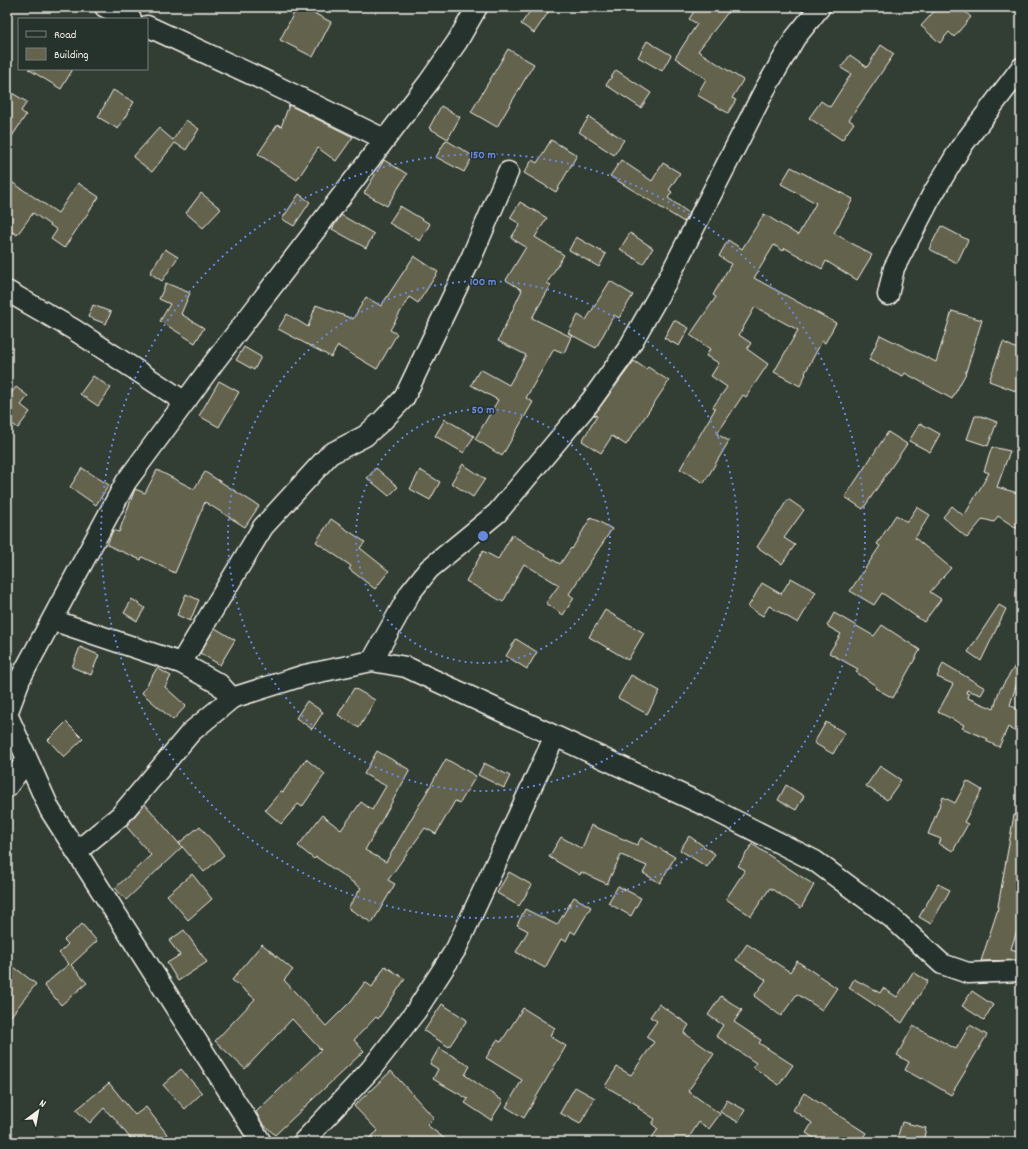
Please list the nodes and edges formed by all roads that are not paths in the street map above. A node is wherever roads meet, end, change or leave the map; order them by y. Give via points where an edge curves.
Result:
1 (104, 7) edge
2 (477, 7) edge
3 (820, 7) edge
4 (129, 18) edge
5 (148, 26) edge
6 (1021, 68) edge
7 (384, 139) junction
8 (508, 172) dead end
9 (7, 291) edge
10 (888, 296) dead end
11 (185, 402) junction
12 (52, 620) junction
13 (372, 661) junction
14 (181, 663) junction
15 (232, 698) junction
16 (555, 736) junction
17 (28, 760) junction
18 (7, 786) edge
19 (76, 852) junction
20 (1021, 971) edge
21 (261, 1142) edge
22 (303, 1142) edge

1 - 4 street
2 - 7 street via 457,42 429,82
3 - 13 street via 795,38 764,91 668,279 628,349 590,402 497,513 429,569 410,593
5 - 7 street
6 - 10 street via 961,147 931,197 894,268
7 - 11 street
8 - 14 street via 472,256 404,398 365,436 330,454 263,527
9 - 11 street via 73,328
11 - 12 street via 126,482
12 - 14 street
12 - 17 street via 20,679 7,714
13 - 15 street via 305,675
13 - 16 street via 406,667
14 - 15 street via 219,684
15 - 19 street via 191,732 120,816
16 - 20 street via 704,805 815,861 892,918 942,964 968,973
16 - 22 street via 456,949 416,1011 371,1069
17 - 18 street
17 - 19 street via 50,810
19 - 21 street

